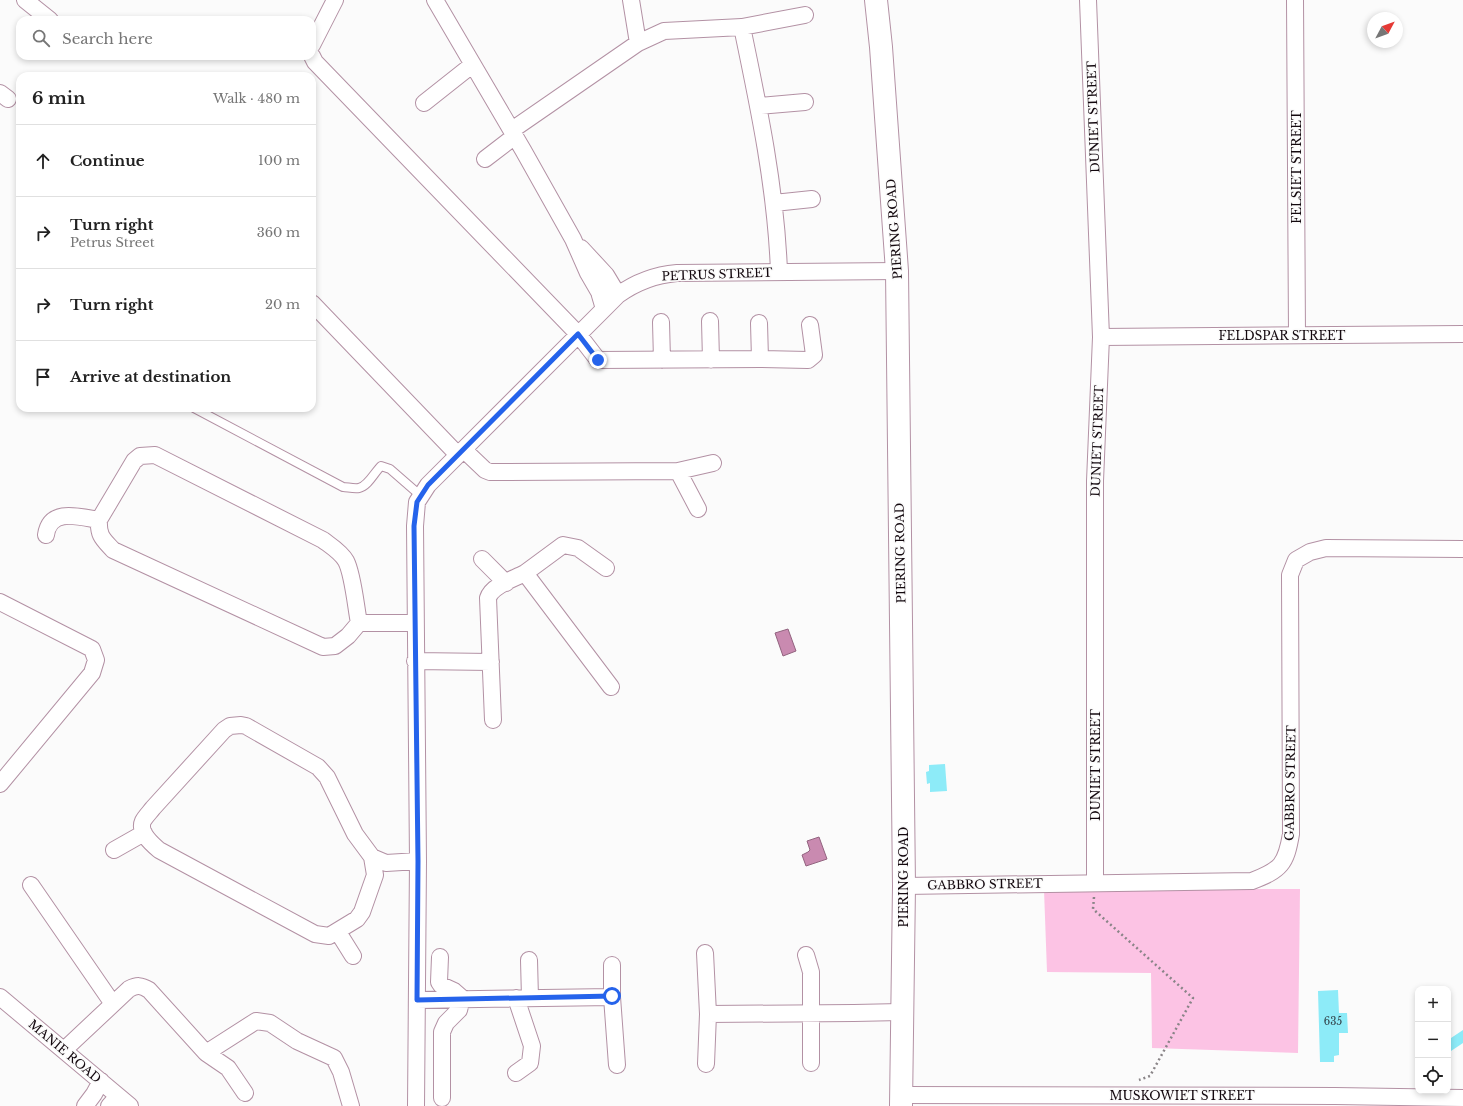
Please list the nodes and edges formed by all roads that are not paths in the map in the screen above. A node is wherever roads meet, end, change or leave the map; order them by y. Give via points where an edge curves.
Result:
1 (25, 0) edge
2 (335, 0) edge
3 (435, 0) edge
4 (631, 0) edge
5 (876, 0) edge
6 (1088, 0) edge
7 (1295, 0) edge
8 (805, 15) dead end
9 (45, 16) edge
10 (742, 27) junction
11 (316, 37) edge
12 (638, 43) junction
13 (314, 60) edge
14 (472, 65) junction
15 (805, 102) dead end
16 (424, 103) dead end
17 (759, 106) junction
18 (513, 133) junction
19 (485, 159) dead end
20 (812, 199) dead end
21 (774, 203) junction
22 (573, 240) junction
23 (897, 271) junction
24 (779, 272) junction
25 (618, 295) junction
26 (316, 307) edge
27 (604, 309) junction
28 (710, 321) dead end
29 (662, 322) dead end
30 (759, 323) dead end
31 (810, 325) dead end
32 (578, 334) junction
33 (1463, 334) edge
34 (1297, 335) junction
35 (1101, 337) junction
36 (760, 359) junction
37 (662, 360) junction
38 (710, 360) junction
39 (201, 412) edge
40 (461, 452) junction
41 (713, 463) dead end
42 (678, 471) junction
43 (421, 496) junction
44 (698, 509) dead end
45 (99, 520) junction
46 (46, 535) dead end
47 (1463, 549) edge
48 (482, 559) dead end
49 (606, 568) dead end
50 (525, 573) junction
51 (506, 582) junction
52 (0, 602) edge
53 (359, 623) junction
54 (415, 623) junction
55 (415, 661) junction
56 (491, 662) junction
57 (611, 688) dead end
58 (493, 720) dead end
59 (0, 784) edge
60 (144, 832) junction
61 (114, 850) dead end
62 (372, 857) junction
63 (418, 861) junction
64 (1095, 883) junction
65 (31, 885) dead end
66 (904, 886) junction
67 (338, 932) junction
68 (705, 953) dead end
69 (806, 955) dead end
70 (352, 956) dead end
71 (440, 956) dead end
72 (529, 960) dead end
73 (612, 965) dead end
74 (612, 996) junction
75 (0, 997) edge
76 (462, 998) junction
77 (523, 998) junction
78 (417, 1000) junction
79 (113, 1004) junction
80 (901, 1012) junction
81 (708, 1014) junction
82 (812, 1014) junction
83 (64, 1050) junction
84 (206, 1053) junction
85 (811, 1063) dead end
86 (706, 1064) dead end
87 (617, 1065) dead end
88 (516, 1073) dead end
89 (101, 1081) junction
90 (245, 1093) dead end
91 (442, 1098) dead end
92 (1463, 1098) edge
93 (901, 1100) edge
94 (113, 1101) edge
95 (1096, 1101) edge
96 (1335, 1101) edge
97 (85, 1106) edge
98 (130, 1106) edge
99 (351, 1106) edge
100 (416, 1106) edge

1 - 9 street
2 - 11 street
3 - 14 street
4 - 12 street
5 - 23 street, PIERING ROAD
6 - 35 street, DUNIET STREET
7 - 34 street, FELSIET STREET
8 - 10 street
10 - 12 street via 672,30
10 - 17 street
12 - 18 street
13 - 32 street
14 - 16 street
14 - 18 street
15 - 17 street
17 - 21 street
18 - 19 street
18 - 22 street
20 - 21 street
21 - 24 street
22 - 25 street via 606,275
22 - 27 street via 599,292
23 - 24 street, PETRUS STREET
23 - 66 street, PIERING ROAD
24 - 25 street, PETRUS STREET via 660,275 632,285
25 - 27 street, PETRUS STREET
26 - 40 street
27 - 32 street, PETRUS STREET
28 - 38 street
29 - 37 street
30 - 36 street
31 - 36 street via 814,355 811,359
32 - 37 street via 600,361
32 - 40 street, PETRUS STREET
33 - 34 street, FELDSPAR STREET
34 - 35 street, FELDSPAR STREET
35 - 64 street, DUNIET STREET via 1095,482
36 - 38 street
37 - 38 street
39 - 43 lane via 342,487 358,488 368,483 381,466 390,469
40 - 42 street via 490,472
40 - 43 street, PETRUS STREET via 428,485
41 - 42 street
42 - 44 street
43 - 54 street, PETRUS STREET via 417,502 414,526
45 - 46 street via 62,516 51,522
45 - 53 street via 98,530 113,550 313,644 323,647 335,646
45 - 53 street via 134,461 140,456 155,455 336,549 346,561
47 - 64 street, GABBRO STREET via 1326,548 1310,552 1296,560 1290,575 1291,834 1288,851 1281,866 1269,875 1252,881
48 - 51 street
49 - 50 street via 578,548 563,546
50 - 51 street
50 - 57 street
51 - 56 street via 494,589 488,598
52 - 59 street via 92,649 96,660 92,673
53 - 54 street
54 - 55 street, PETRUS STREET
55 - 56 street
55 - 63 street, PETRUS STREET
56 - 58 street
60 - 61 street
60 - 62 street via 142,822 173,786 224,730 230,726 241,725 318,766 327,778 355,834
60 - 67 street via 159,850 315,934 330,936
62 - 63 street via 386,863
62 - 67 street via 375,875 362,912 357,919
63 - 78 street, PETRUS STREET
64 - 66 street, GABBRO STREET
65 - 79 street
66 - 80 street, PIERING ROAD
67 - 70 street
68 - 81 street
69 - 82 street via 811,972
71 - 76 street via 439,982
72 - 77 street
73 - 74 street
74 - 77 street
74 - 87 street
75 - 83 street, MANIE ROAD
76 - 77 street
76 - 78 street
76 - 91 street via 459,1010 446,1023 442,1032
77 - 88 street via 532,1046 530,1063
78 - 100 street, PETRUS STREET
79 - 83 street
79 - 84 street via 129,989 142,986 149,990
80 - 82 street
80 - 93 street, PIERING ROAD
81 - 82 street
81 - 86 street
82 - 85 street
83 - 89 street, MANIE ROAD
84 - 90 street via 228,1068
84 - 99 street via 256,1021 270,1023 297,1041 334,1058
89 - 94 street, MANIE ROAD
89 - 97 street
92 - 96 street, MUSKOWIET STREET
93 - 95 street, MUSKOWIET STREET
94 - 98 street, MANIE ROAD
95 - 96 street, MUSKOWIET STREET

